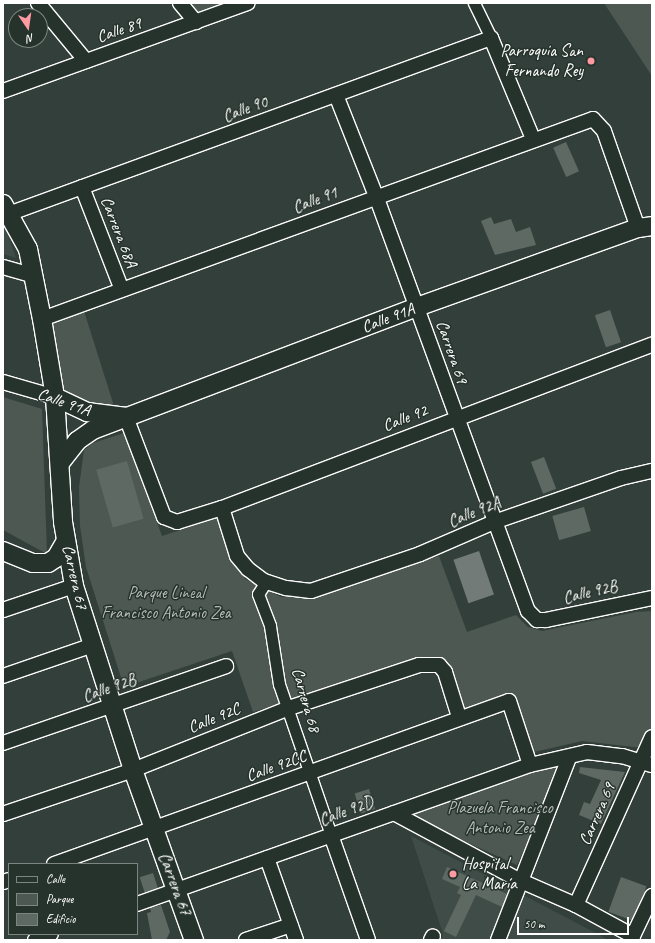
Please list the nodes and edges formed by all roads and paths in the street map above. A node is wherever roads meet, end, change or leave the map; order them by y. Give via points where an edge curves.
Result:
1 (38, 3) edge
2 (180, 3) edge
3 (248, 3) edge
4 (474, 3) edge
5 (196, 22) junction
6 (491, 38) junction
7 (86, 60) junction
8 (3, 91) edge
9 (336, 95) junction
10 (533, 139) junction
11 (82, 187) junction
12 (376, 196) junction
13 (7, 209) edge
14 (645, 227) edge
15 (3, 267) edge
16 (34, 276) junction
17 (122, 290) junction
18 (417, 306) junction
19 (42, 318) junction
20 (652, 345) edge
21 (3, 382) edge
22 (55, 398) junction
23 (126, 417) junction
24 (456, 418) junction
25 (60, 463) junction
26 (652, 471) edge
27 (222, 508) junction
28 (494, 522) junction
29 (66, 541) junction
30 (3, 551) edge
31 (265, 583) dead end
32 (74, 586) junction
33 (652, 598) edge
34 (3, 610) edge
35 (537, 620) joint
36 (93, 645) junction
37 (226, 666) dead end
38 (3, 676) edge
39 (112, 706) junction
40 (289, 708) junction
41 (459, 717) junction
42 (652, 737) edge
43 (3, 743) edge
44 (569, 758) junction
45 (646, 763) edge
46 (530, 765) junction
47 (133, 770) junction
48 (310, 774) junction
49 (394, 813) junction
50 (3, 814) edge
51 (155, 828) junction
52 (331, 835) junction
53 (267, 858) junction
54 (57, 863) edge
55 (521, 881) junction
56 (178, 889) junction
57 (652, 898) edge
58 (138, 904) edge
59 (576, 905) junction
60 (291, 925) junction
61 (48, 935) edge
62 (632, 938) edge
63 (35, 940) edge
64 (194, 940) edge
65 (246, 940) edge
66 (296, 940) edge
67 (368, 940) edge
68 (498, 940) edge

1 - 7 street
2 - 5 street
3 - 5 street, Calle 89
4 - 6 street
5 - 7 street, Calle 89
6 - 9 street, Calle 90
6 - 10 street
7 - 8 street, Calle 89
9 - 11 street, Calle 90
9 - 12 street, Carrera 69
10 - 12 street, Calle 91
10 - 14 street, Calle 91 via 593,119 600,124
11 - 13 street, Calle 90
11 - 17 street, Carrera 68A
12 - 17 street, Calle 91
12 - 18 street, Carrera 69
13 - 16 street, Carrera 67 via 28,249
14 - 18 street, Calle 91A
15 - 16 street
16 - 19 street, Carrera 67
17 - 19 street, Calle 91
18 - 23 street, Calle 91A
18 - 24 street, Carrera 69
19 - 22 street, Carrera 67
20 - 24 street, Calle 92
21 - 22 street, Calle 91A
22 - 23 street, Calle 91A via 88,412
22 - 25 street, Carrera 67
23 - 25 street, Calle 91A via 93,430 77,440
23 - 27 street, Calle 92 via 162,511 171,520 177,522
24 - 27 street, Calle 92
24 - 28 street, Carrera 69
25 - 29 street, Carrera 67
26 - 28 street, Calle 92A via 621,478
27 - 28 street, Calle 92A via 237,556 248,569 264,581 278,586 311,591 420,554
28 - 35 street, Carrera 69 via 528,611
29 - 30 street via 56,558 48,562 33,563
29 - 32 street, Carrera 67
31 - 40 street, Carrera 68 via 258,594 270,626 279,684
32 - 34 street
32 - 36 street, Carrera 67
33 - 35 street, Calle 92B
36 - 38 street
36 - 39 street, Carrera 67
37 - 39 street, Calle 92B
39 - 43 street, Calle 92B
39 - 47 street, Carrera 67
40 - 41 street, Calle 92C via 419,665 439,665 445,672
40 - 47 street, Calle 92C
40 - 48 street, Carrera 68
41 - 46 street, Calle 92CC via 509,701
41 - 48 street, Calle 92CC
42 - 45 street, Carrera 69
44 - 45 street, Calle 92D via 587,752 606,753
44 - 46 street, Calle 92D
44 - 55 street
45 - 59 street, Carrera 69
46 - 49 street, Calle 92D
47 - 50 street, Calle 92C
47 - 51 street, Carrera 67
48 - 51 street, Calle 92CC
48 - 52 street, Carrera 68
49 - 52 street, Calle 92D
49 - 55 street
51 - 54 street, Calle 92CC
51 - 56 street, Carrera 67
52 - 53 street, Calle 92D
52 - 67 street, Carrera 68
53 - 56 street, Calle 92D
53 - 60 street
55 - 59 street
55 - 68 street
56 - 58 street, Calle 92D
56 - 64 street, Carrera 67
57 - 62 street
59 - 62 street
60 - 65 street
60 - 66 street
61 - 63 street

